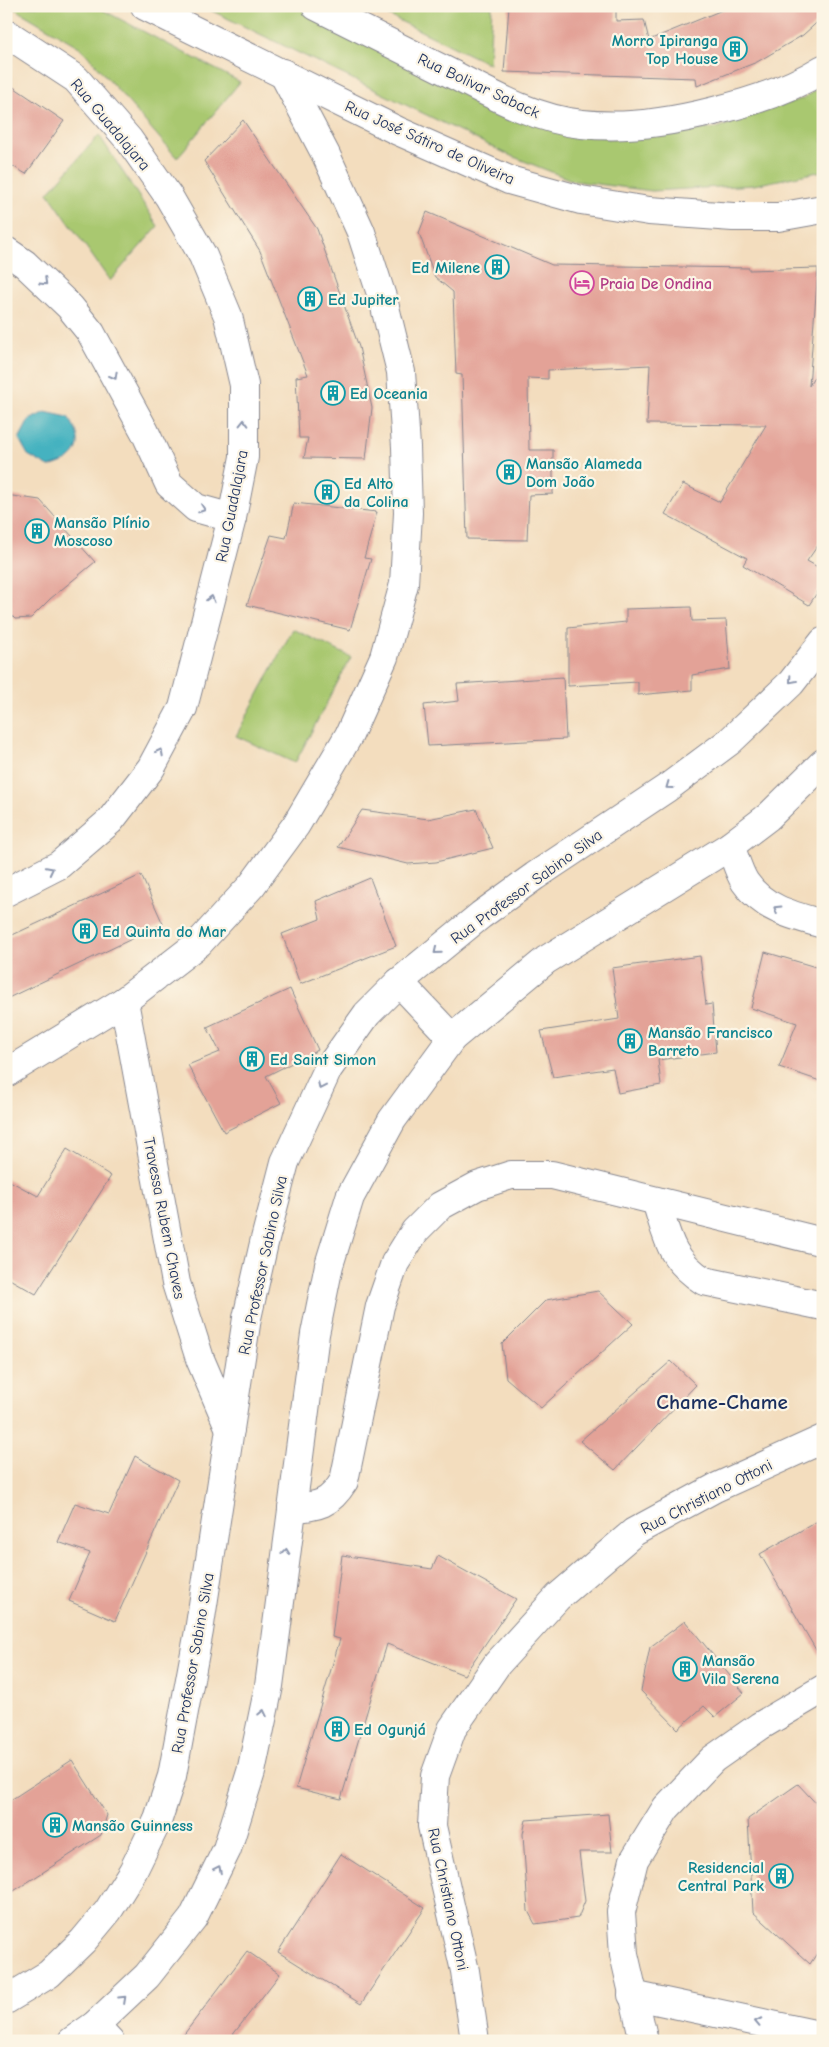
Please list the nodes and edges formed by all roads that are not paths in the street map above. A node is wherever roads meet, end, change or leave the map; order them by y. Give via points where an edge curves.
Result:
1 (145, 6) edge
2 (316, 6) edge
3 (6, 33) edge
4 (823, 68) edge
5 (283, 73) junction
6 (823, 209) edge
7 (6, 251) edge
8 (232, 518) junction
9 (823, 642) edge
10 (823, 763) edge
11 (730, 846) junction
12 (6, 892) edge
13 (823, 924) edge
14 (398, 982) junction
15 (124, 1001) junction
16 (452, 1038) junction
17 (6, 1073) edge
18 (656, 1201) junction
19 (823, 1242) edge
20 (823, 1306) edge
21 (230, 1429) junction
22 (823, 1440) edge
23 (292, 1508) junction
24 (823, 1689) edge
25 (632, 1995) junction
26 (6, 2000) edge
27 (103, 2033) edge
28 (823, 2036) edge
29 (72, 2041) edge
30 (475, 2041) edge
31 (644, 2041) edge

1 - 5 street, Rua José Sátiro de Oliveira
2 - 4 street, Rua Bolivar Saback via 538,115 582,124 630,126 686,118 750,102 802,82
8 -> 3 street, Rua Guadalajara via 244,457 244,385 228,316 203,256 169,198 129,140 76,79
5 - 6 street, Rua José Sátiro de Oliveira via 398,131 509,180 581,200 649,211 733,217 778,217
5 - 15 street via 361,232 399,364 408,513 404,584 384,657 349,736 296,825 252,885 198,943
7 -> 8 street via 25,264 70,307 91,334 170,484 196,508
12 -> 8 street, Rua Guadalajara via 59,865 110,821 152,768 183,708
9 -> 14 street, Rua Professor Sabino Silva via 791,682 730,741 481,915
10 - 11 street via 768,817
13 -> 11 street via 784,913 760,898 745,882
11 - 16 street via 546,960
14 - 16 street
14 -> 21 street, Rua Professor Sabino Silva via 367,1014 328,1069 284,1162 247,1318
15 - 17 street
15 - 21 street, Travessa Rubem Chaves via 176,1283 200,1359
16 - 23 street via 392,1120 350,1196 328,1265 315,1334
18 - 19 street
18 - 20 street via 673,1252 688,1270 704,1281
18 - 23 street via 552,1175 511,1175 476,1186 440,1206 415,1231 395,1263 380,1306 344,1481 335,1496 316,1506
21 - 26 street, Rua Professor Sabino Silva via 172,1776 157,1822 133,1871 108,1911 83,1941 48,1974
22 - 30 street, Rua Christiano Ottoni via 715,1488 634,1532 558,1597 498,1664 452,1728 435,1776 432,1826 465,1971
27 -> 23 street via 193,1918 227,1849 251,1772 269,1686
24 - 25 street via 760,1726 713,1759 666,1808 634,1860 621,1912 624,1954
28 -> 25 street
25 - 31 street
27 - 29 street

